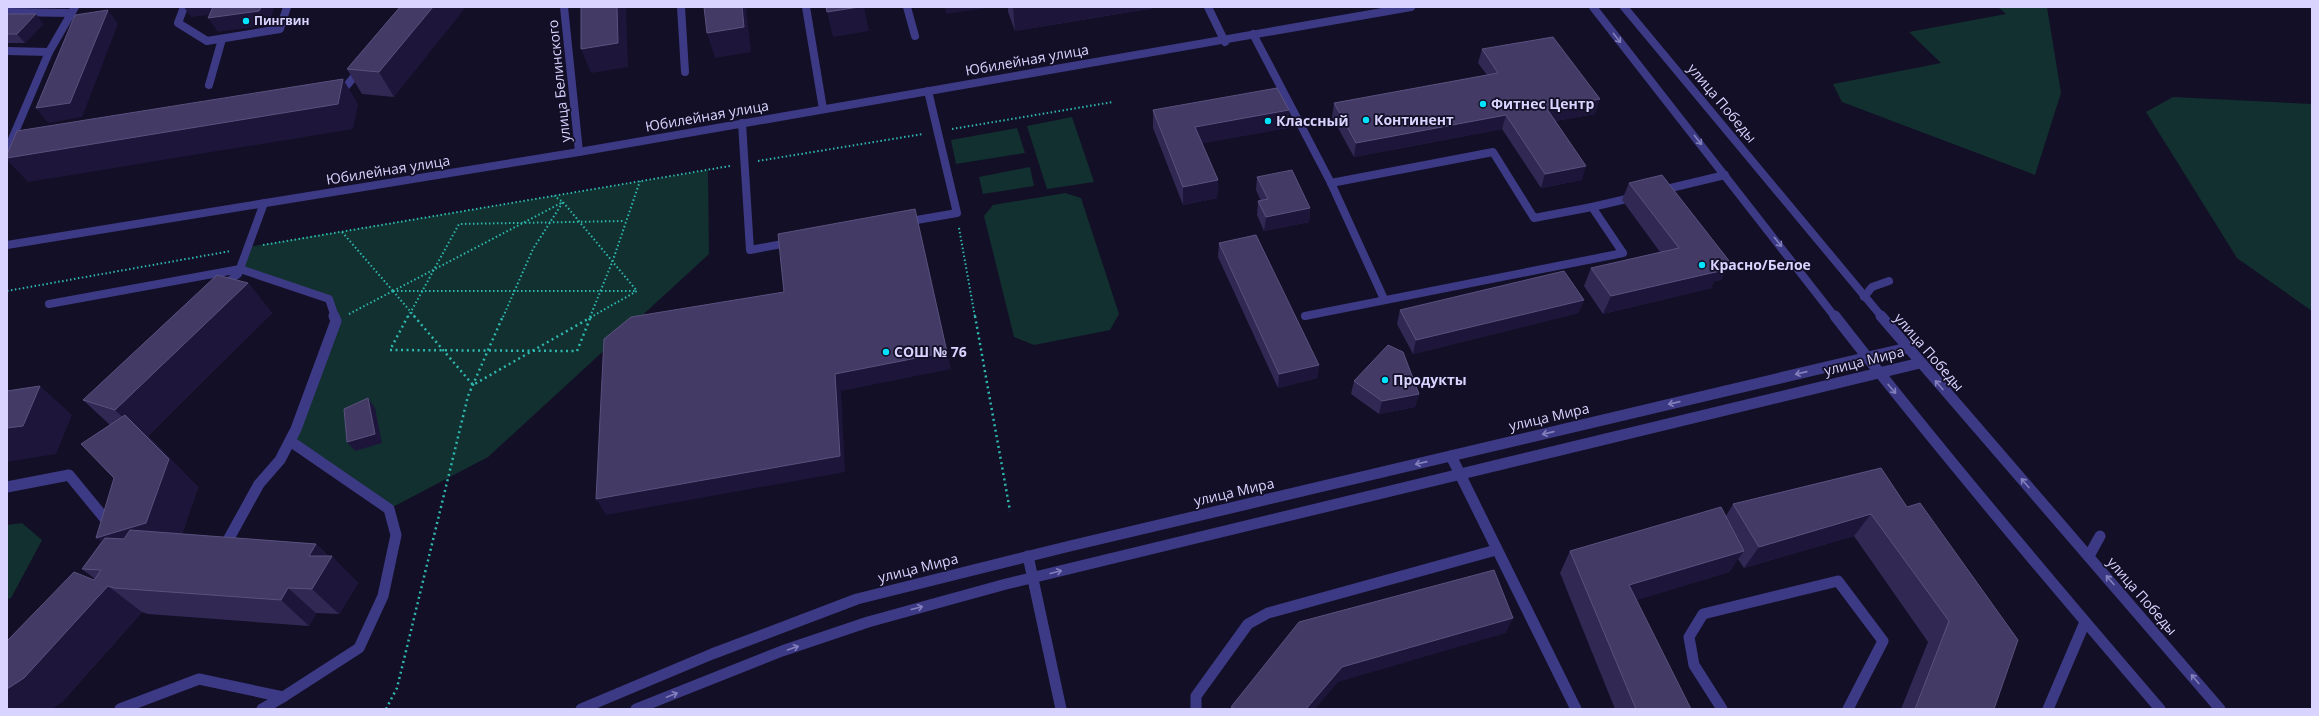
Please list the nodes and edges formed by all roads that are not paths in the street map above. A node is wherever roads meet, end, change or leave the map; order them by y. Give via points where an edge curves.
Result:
1 (184, 7) edge
2 (287, 7) edge
3 (564, 7) edge
4 (681, 7) edge
5 (806, 7) edge
6 (907, 7) edge
7 (1208, 7) edge
8 (1411, 7) edge
9 (1593, 7) edge
10 (1624, 7) edge
11 (73, 10) edge
12 (7, 12) edge
13 (1254, 34) junction
14 (915, 36) dead end
15 (222, 39) junction
16 (1225, 40) junction
17 (7, 51) edge
18 (49, 52) junction
19 (367, 61) edge
20 (684, 72) dead end
21 (209, 85) dead end
22 (928, 91) junction
23 (330, 98) edge
24 (823, 109) junction
25 (742, 124) junction
26 (10, 151) edge
27 (579, 152) junction
28 (1725, 175) junction
29 (1331, 183) junction
30 (264, 203) junction
31 (1592, 207) junction
32 (896, 224) edge
33 (803, 240) edge
34 (7, 245) edge
35 (240, 269) junction
36 (1889, 281) dead end
37 (216, 292) edge
38 (1864, 297) junction
39 (1384, 299) junction
40 (49, 304) dead end
41 (1305, 316) dead end
42 (1907, 348) junction
43 (1868, 357) junction
44 (1920, 363) junction
45 (1879, 373) junction
46 (290, 441) junction
47 (1451, 456) junction
48 (1458, 475) junction
49 (7, 487) edge
50 (2100, 536) dead end
51 (103, 540) edge
52 (227, 542) edge
53 (1496, 550) junction
54 (1028, 556) junction
55 (2089, 556) junction
56 (1033, 577) junction
57 (2085, 622) junction
58 (283, 697) junction
59 (584, 708) edge
60 (120, 709) edge
61 (262, 709) edge
62 (636, 709) edge
63 (1061, 709) edge
64 (1196, 709) edge
65 (1576, 709) edge
66 (1722, 709) edge
67 (1848, 709) edge
68 (2048, 709) edge
69 (2160, 709) edge
70 (2220, 709) edge

1 - 15 street via 178,23 207,41
2 - 15 street via 280,29
3 - 27 street, улица Белинского
4 - 20 street
5 - 24 street
6 - 14 street
7 - 16 street
8 - 13 street, Юбилейная улица
9 -> 28 street
10 - 38 street, улица Победы
11 - 12 street
11 - 18 street
13 - 16 street, Юбилейная улица
13 - 29 street
15 - 21 street
16 - 22 street, Юбилейная улица
17 - 18 street
18 - 26 street
19 - 23 street via 338,96
22 - 24 street, Юбилейная улица
22 - 32 street via 957,213
24 - 25 street, Юбилейная улица
25 - 27 street, Юбилейная улица
25 - 33 street via 750,250
27 - 30 street, Юбилейная улица
28 - 31 street
28 -> 43 street
29 - 31 street via 1493,152 1534,218
29 - 39 street
30 - 34 street, Юбилейная улица
30 - 35 street
31 - 39 street via 1623,253
35 - 37 street via 238,274
35 - 40 street
35 - 46 street via 329,300 336,320
36 - 38 street via 1872,287
38 - 42 street, улица Победы
39 - 41 street
42 - 43 street, улица Мира
42 - 44 street, улица Победы
43 - 45 street
43 -> 47 street, улица Мира
44 - 45 street, улица Мира
55 -> 44 street, улица Победы
45 - 48 street, улица Мира
45 -> 57 street
46 - 52 street via 280,460 259,484
46 - 58 street via 389,509 396,535 383,596 359,648
47 - 48 street
47 -> 54 street, улица Мира
48 - 53 street
56 -> 48 street, улица Мира
49 - 51 street via 69,475 110,525
50 - 55 street
53 - 64 street via 1268,613 1248,624 1196,696
53 - 65 street
54 - 56 street
54 - 59 street, улица Мира via 856,599 712,654
70 -> 55 street, улица Победы
62 -> 56 street, улица Мира via 782,651 868,622
56 - 63 street
57 - 68 street
57 - 69 street
58 - 60 street via 199,679
58 - 61 street
66 - 67 street via 1694,665 1689,637 1703,614 1838,581 1883,641

